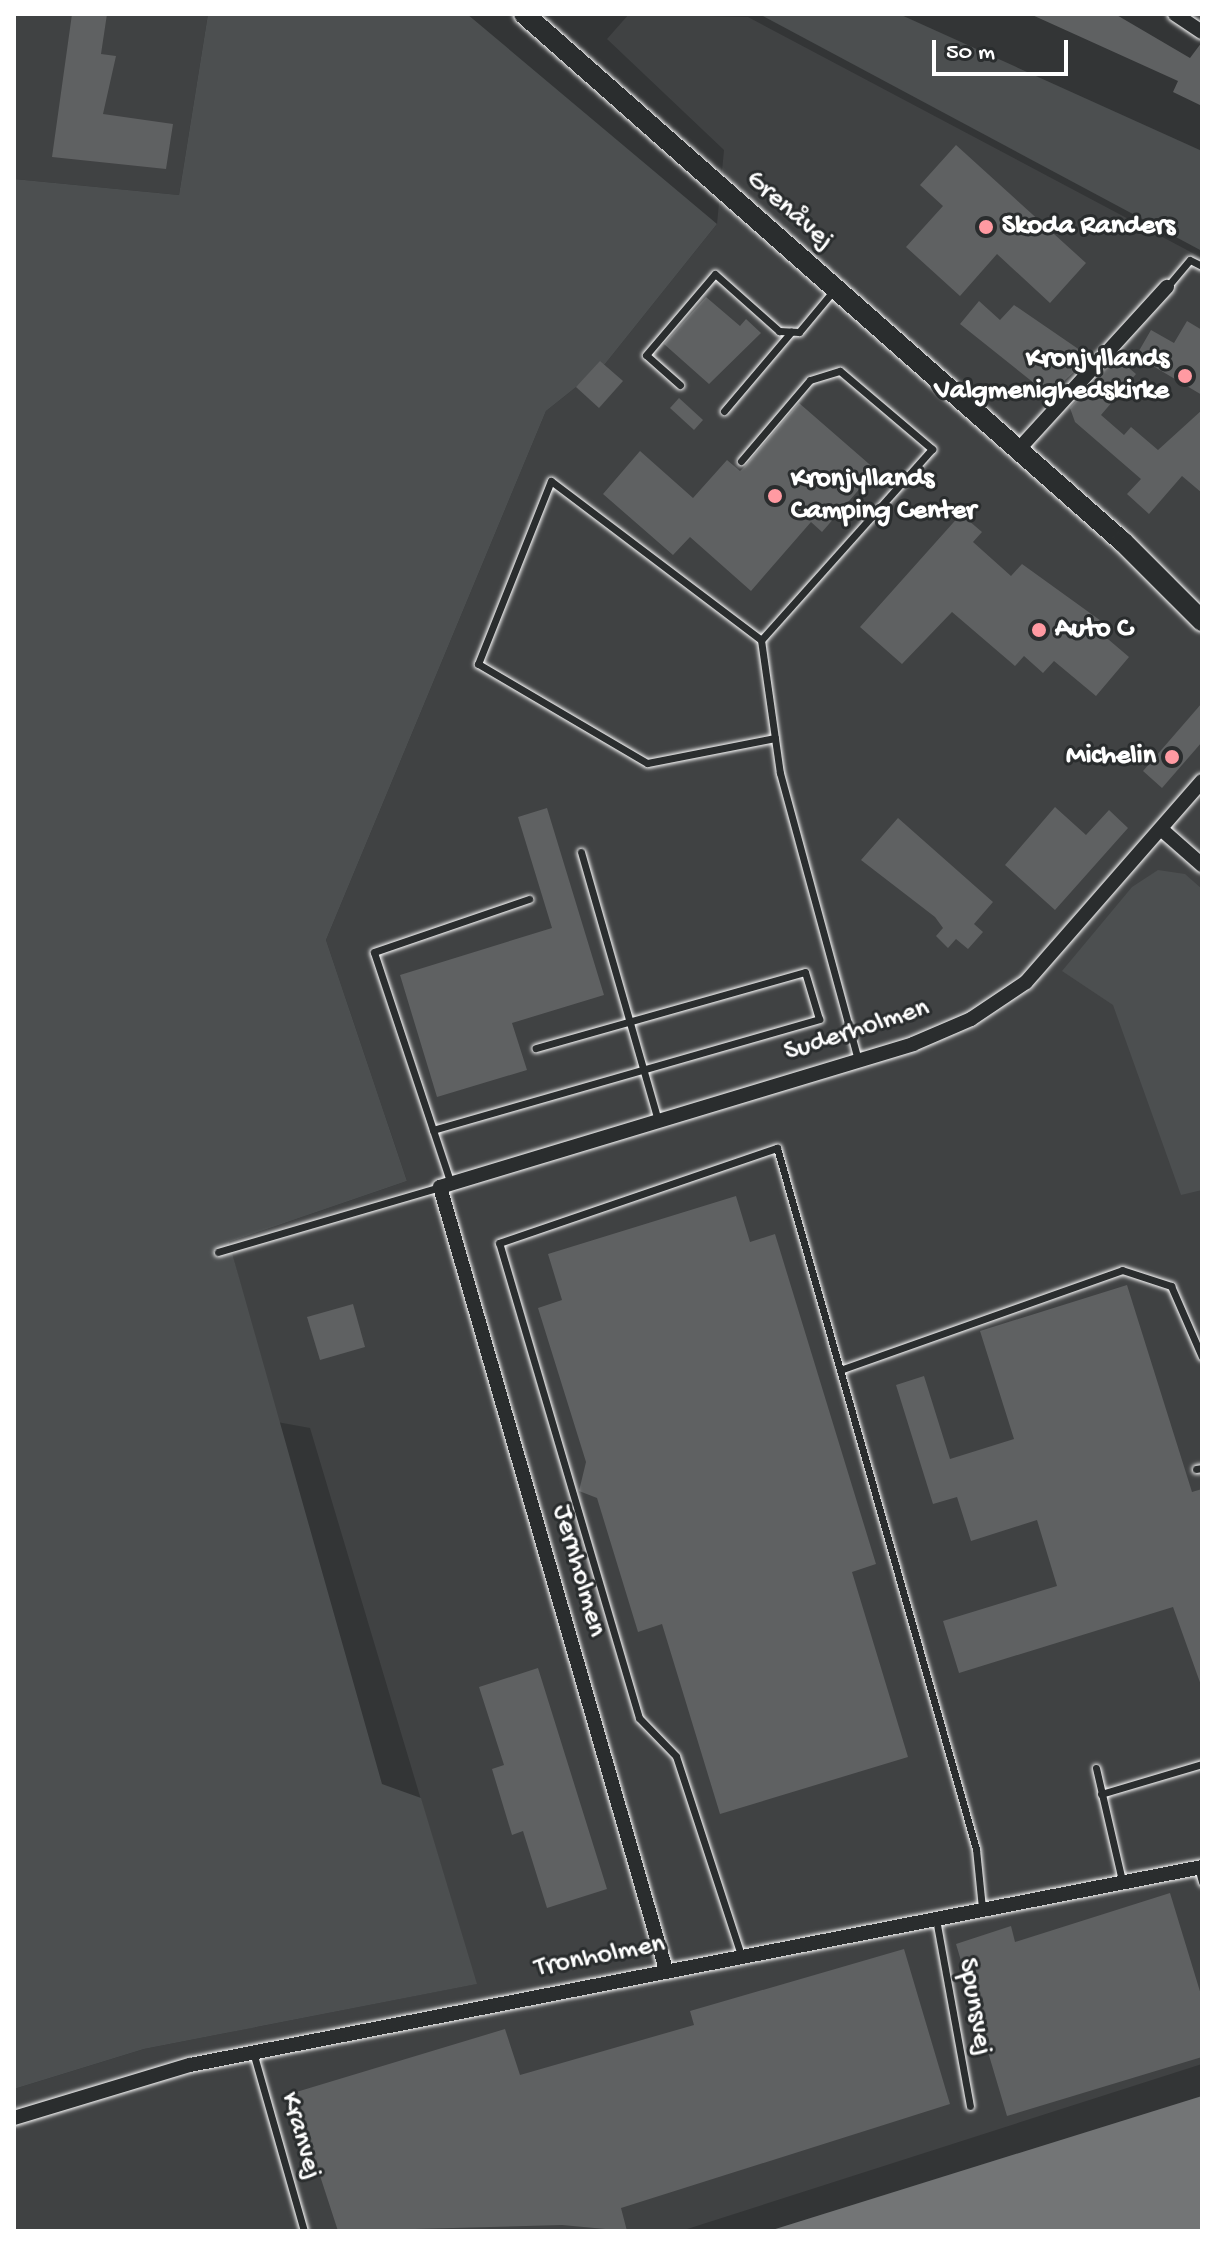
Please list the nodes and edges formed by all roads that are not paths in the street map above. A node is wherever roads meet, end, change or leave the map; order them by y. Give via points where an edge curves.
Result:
1 (524, 14) edge
2 (1175, 14) edge
3 (1202, 32) edge
4 (1202, 266) edge
5 (1167, 287) joint
6 (835, 289) junction
7 (791, 332) junction
8 (680, 385) dead end
9 (724, 411) dead end
10 (1018, 450) junction
11 (741, 461) dead end
12 (1199, 615) edge
13 (761, 640) junction
14 (775, 738) junction
15 (1202, 781) edge
16 (1161, 829) junction
17 (581, 852) dead end
18 (1202, 865) edge
19 (529, 899) dead end
20 (629, 1022) junction
21 (536, 1048) dead end
22 (858, 1061) junction
23 (643, 1069) junction
24 (658, 1121) junction
25 (433, 1130) junction
26 (446, 1185) junction
27 (218, 1252) dead end
28 (1202, 1357) edge
29 (840, 1370) junction
30 (1202, 1764) edge
31 (1096, 1768) dead end
32 (1101, 1794) junction
33 (1201, 1872) edge
34 (1122, 1881) junction
35 (982, 1908) junction
36 (935, 1916) junction
37 (741, 1955) junction
38 (666, 1970) junction
39 (253, 2052) junction
40 (970, 2106) dead end
41 (14, 2118) edge
42 (304, 2231) edge

1 - 6 street, Grenåvej
2 - 3 street
4 - 5 lane via 1190,260
5 - 10 street
6 - 7 lane via 799,332
6 - 10 street, Grenåvej
7 - 8 lane via 779,331 715,274 646,355
7 - 9 lane
10 - 12 street, Grenåvej
11 - 13 lane via 810,380 840,371 932,449
13 - 14 lane
13 - 14 lane via 551,481 478,664 647,763
14 - 22 lane
15 - 16 street, Suderholmen
16 - 18 street
16 - 22 street, Suderholmen via 1026,982 971,1019
17 - 20 lane
19 - 25 lane via 374,952
20 - 21 lane
20 - 23 lane
20 - 23 lane via 805,972 809,983 819,1019
22 - 24 street, Suderholmen
23 - 24 lane
23 - 25 lane
24 - 26 street, Suderholmen
25 - 26 lane
26 - 27 lane
26 - 38 street, Jernholmen
28 - 29 lane via 1171,1286 1122,1270
29 - 35 lane via 976,1849
29 - 37 lane via 777,1148 499,1243 639,1718 676,1756
30 - 32 lane
31 - 32 lane
32 - 34 lane
33 - 34 street, Tronholmen
34 - 35 street, Tronholmen
35 - 36 street, Tronholmen
36 - 37 street, Tronholmen
36 - 40 lane, Spunsvej
37 - 38 street, Tronholmen
38 - 39 street, Tronholmen
39 - 41 street, Tronholmen
39 - 42 lane, Kranvej

